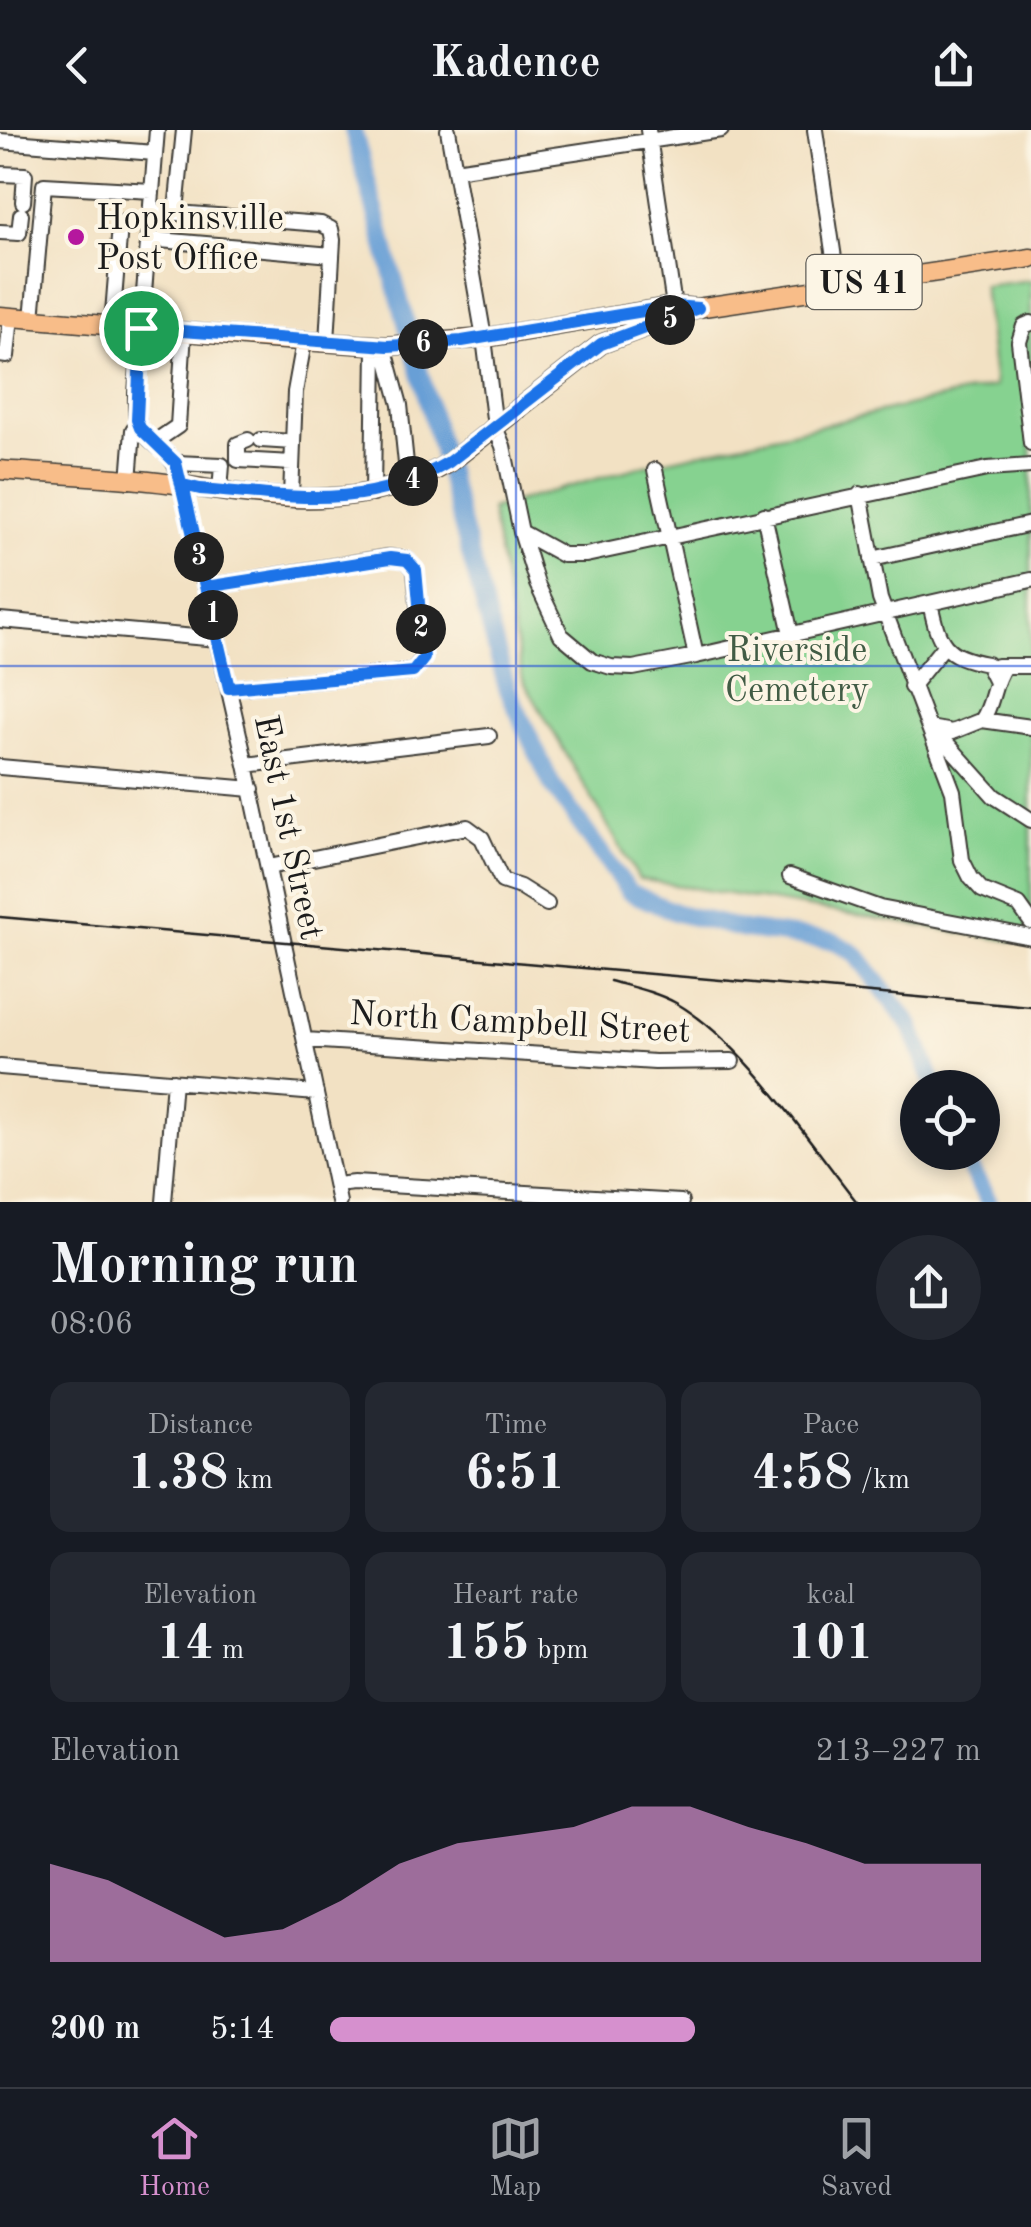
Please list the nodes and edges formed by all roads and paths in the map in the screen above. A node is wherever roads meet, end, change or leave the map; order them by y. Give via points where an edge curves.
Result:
1 (157, 130) edge
2 (184, 130) edge
3 (448, 130) edge
4 (721, 130) edge
5 (814, 130) edge
6 (649, 135) edge
7 (0, 141) edge
8 (156, 153) junction
9 (455, 170) junction
10 (0, 174) edge
11 (152, 191) junction
12 (176, 212) junction
13 (149, 224) junction
14 (0, 232) edge
15 (332, 255) junction
16 (1031, 258) edge
17 (838, 286) junction
18 (674, 306) junction
19 (698, 308) junction
20 (6, 316) edge
21 (32, 318) junction
22 (1031, 324) edge
23 (112, 326) junction
24 (141, 328) junction
25 (184, 332) junction
26 (484, 338) junction
27 (304, 342) junction
28 (326, 342) junction
29 (382, 346) junction
30 (0, 355) edge
31 (138, 423) junction
32 (489, 432) junction
33 (156, 442) junction
34 (293, 442) junction
35 (1031, 443) edge
36 (176, 463) junction
37 (292, 463) junction
38 (1031, 466) edge
39 (0, 470) edge
40 (655, 470) dead end
41 (128, 480) junction
42 (417, 480) junction
43 (183, 485) junction
44 (220, 491) junction
45 (373, 494) junction
46 (860, 494) junction
47 (291, 496) junction
48 (764, 515) junction
49 (1031, 524) edge
50 (521, 532) junction
51 (671, 536) junction
52 (872, 559) junction
53 (1031, 580) edge
54 (206, 587) junction
55 (930, 603) junction
56 (888, 613) junction
57 (0, 620) edge
58 (791, 634) junction
59 (218, 639) junction
60 (944, 646) junction
61 (696, 656) junction
62 (987, 664) junction
63 (1031, 666) edge
64 (1004, 667) junction
65 (995, 680) junction
66 (912, 687) junction
67 (229, 688) junction
68 (982, 720) junction
69 (930, 725) junction
70 (1031, 726) edge
71 (966, 729) junction
72 (488, 736) dead end
73 (953, 747) junction
74 (246, 764) junction
75 (0, 767) edge
76 (946, 771) junction
77 (252, 789) junction
78 (1031, 820) edge
79 (269, 867) junction
80 (790, 876) dead end
81 (547, 904) dead end
82 (1025, 904) edge
83 (1031, 922) edge
84 (1031, 938) edge
85 (305, 1040) junction
86 (732, 1060) dead end
87 (0, 1067) edge
88 (174, 1081) junction
89 (316, 1093) junction
90 (336, 1185) junction
91 (164, 1202) edge
92 (339, 1202) edge
93 (680, 1202) edge

1 - 8 street
2 - 12 street
3 - 9 street
4 - 6 street
5 - 17 street
6 - 9 street
6 - 18 street
7 - 8 street
8 - 11 street
9 - 26 street
10 - 14 street via 24,175 19,233
11 - 13 street
11 - 21 street via 44,185
12 - 13 street
12 - 15 street via 321,224 331,229
13 - 15 street
13 - 23 street via 120,225
13 - 24 street
15 - 28 street
16 - 17 main road, US 41
17 - 19 main road, US 41
18 - 19 main road, US 41
18 - 26 main road, US 41
19 - 32 main road, US 41 via 601,344
20 - 21 main road, US 41
20 - 30 street via 7,356
21 - 23 main road, US 41
22 - 35 street via 1019,342
23 - 24 main road, US 41
24 - 25 main road, US 41
24 - 31 street
25 - 27 main road, US 41
25 - 33 street via 178,426
26 - 29 main road, US 41
26 - 32 street
27 - 28 main road, US 41
27 - 34 street
28 - 29 main road, US 41
29 - 42 street
29 - 45 street
31 - 33 street, East 1st Street
31 - 41 street
32 - 42 main road, US 41
32 - 50 street via 503,446
33 - 36 street, East 1st Street
34 - 37 street
34 - 37 street via 238,444 238,460
36 - 43 street, East 1st Street
36 - 44 street via 222,465
37 - 47 street
38 - 46 street
39 - 41 main road, US 41
40 - 51 street
41 - 43 main road, US 41
42 - 45 main road, US 41
43 - 44 main road, US 41
43 - 54 street, East 1st Street
44 - 47 main road, US 41
45 - 47 main road, US 41
46 - 48 street
46 - 52 street
48 - 51 street
48 - 58 street
49 - 52 street
50 - 51 street via 572,556
50 - 61 street via 561,635 592,660 633,668
51 - 61 street
52 - 56 street
53 - 55 street
54 - 59 street, East 1st Street
54 - 67 street via 390,558 407,560 416,570 424,658 413,672
55 - 56 street
55 - 60 street
56 - 58 street
56 - 66 street
57 - 59 street
58 - 61 street
59 - 67 street, East 1st Street
60 - 62 street
60 - 66 street
62 - 64 street
62 - 65 street
63 - 64 street
64 - 65 street
65 - 68 street
66 - 69 street
67 - 74 street, East 1st Street
68 - 70 street
68 - 71 street
69 - 71 street
69 - 73 street
69 - 76 street
71 - 73 street
72 - 74 street
73 - 76 street
73 - 78 street via 994,796
74 - 77 street, East 1st Street
75 - 77 street
76 - 82 street via 971,878 982,890
77 - 79 street, East 1st Street
79 - 81 street via 468,827 482,838 502,881
79 - 85 street, East 1st Street
80 - 84 street via 880,908
82 - 83 street
85 - 86 street, North Campbell Street via 655,1062
85 - 89 street, East 1st Street
87 - 88 street
88 - 89 street
88 - 91 street
89 - 90 street, East 1st Street
90 - 92 street, East 1st Street
90 - 93 street

